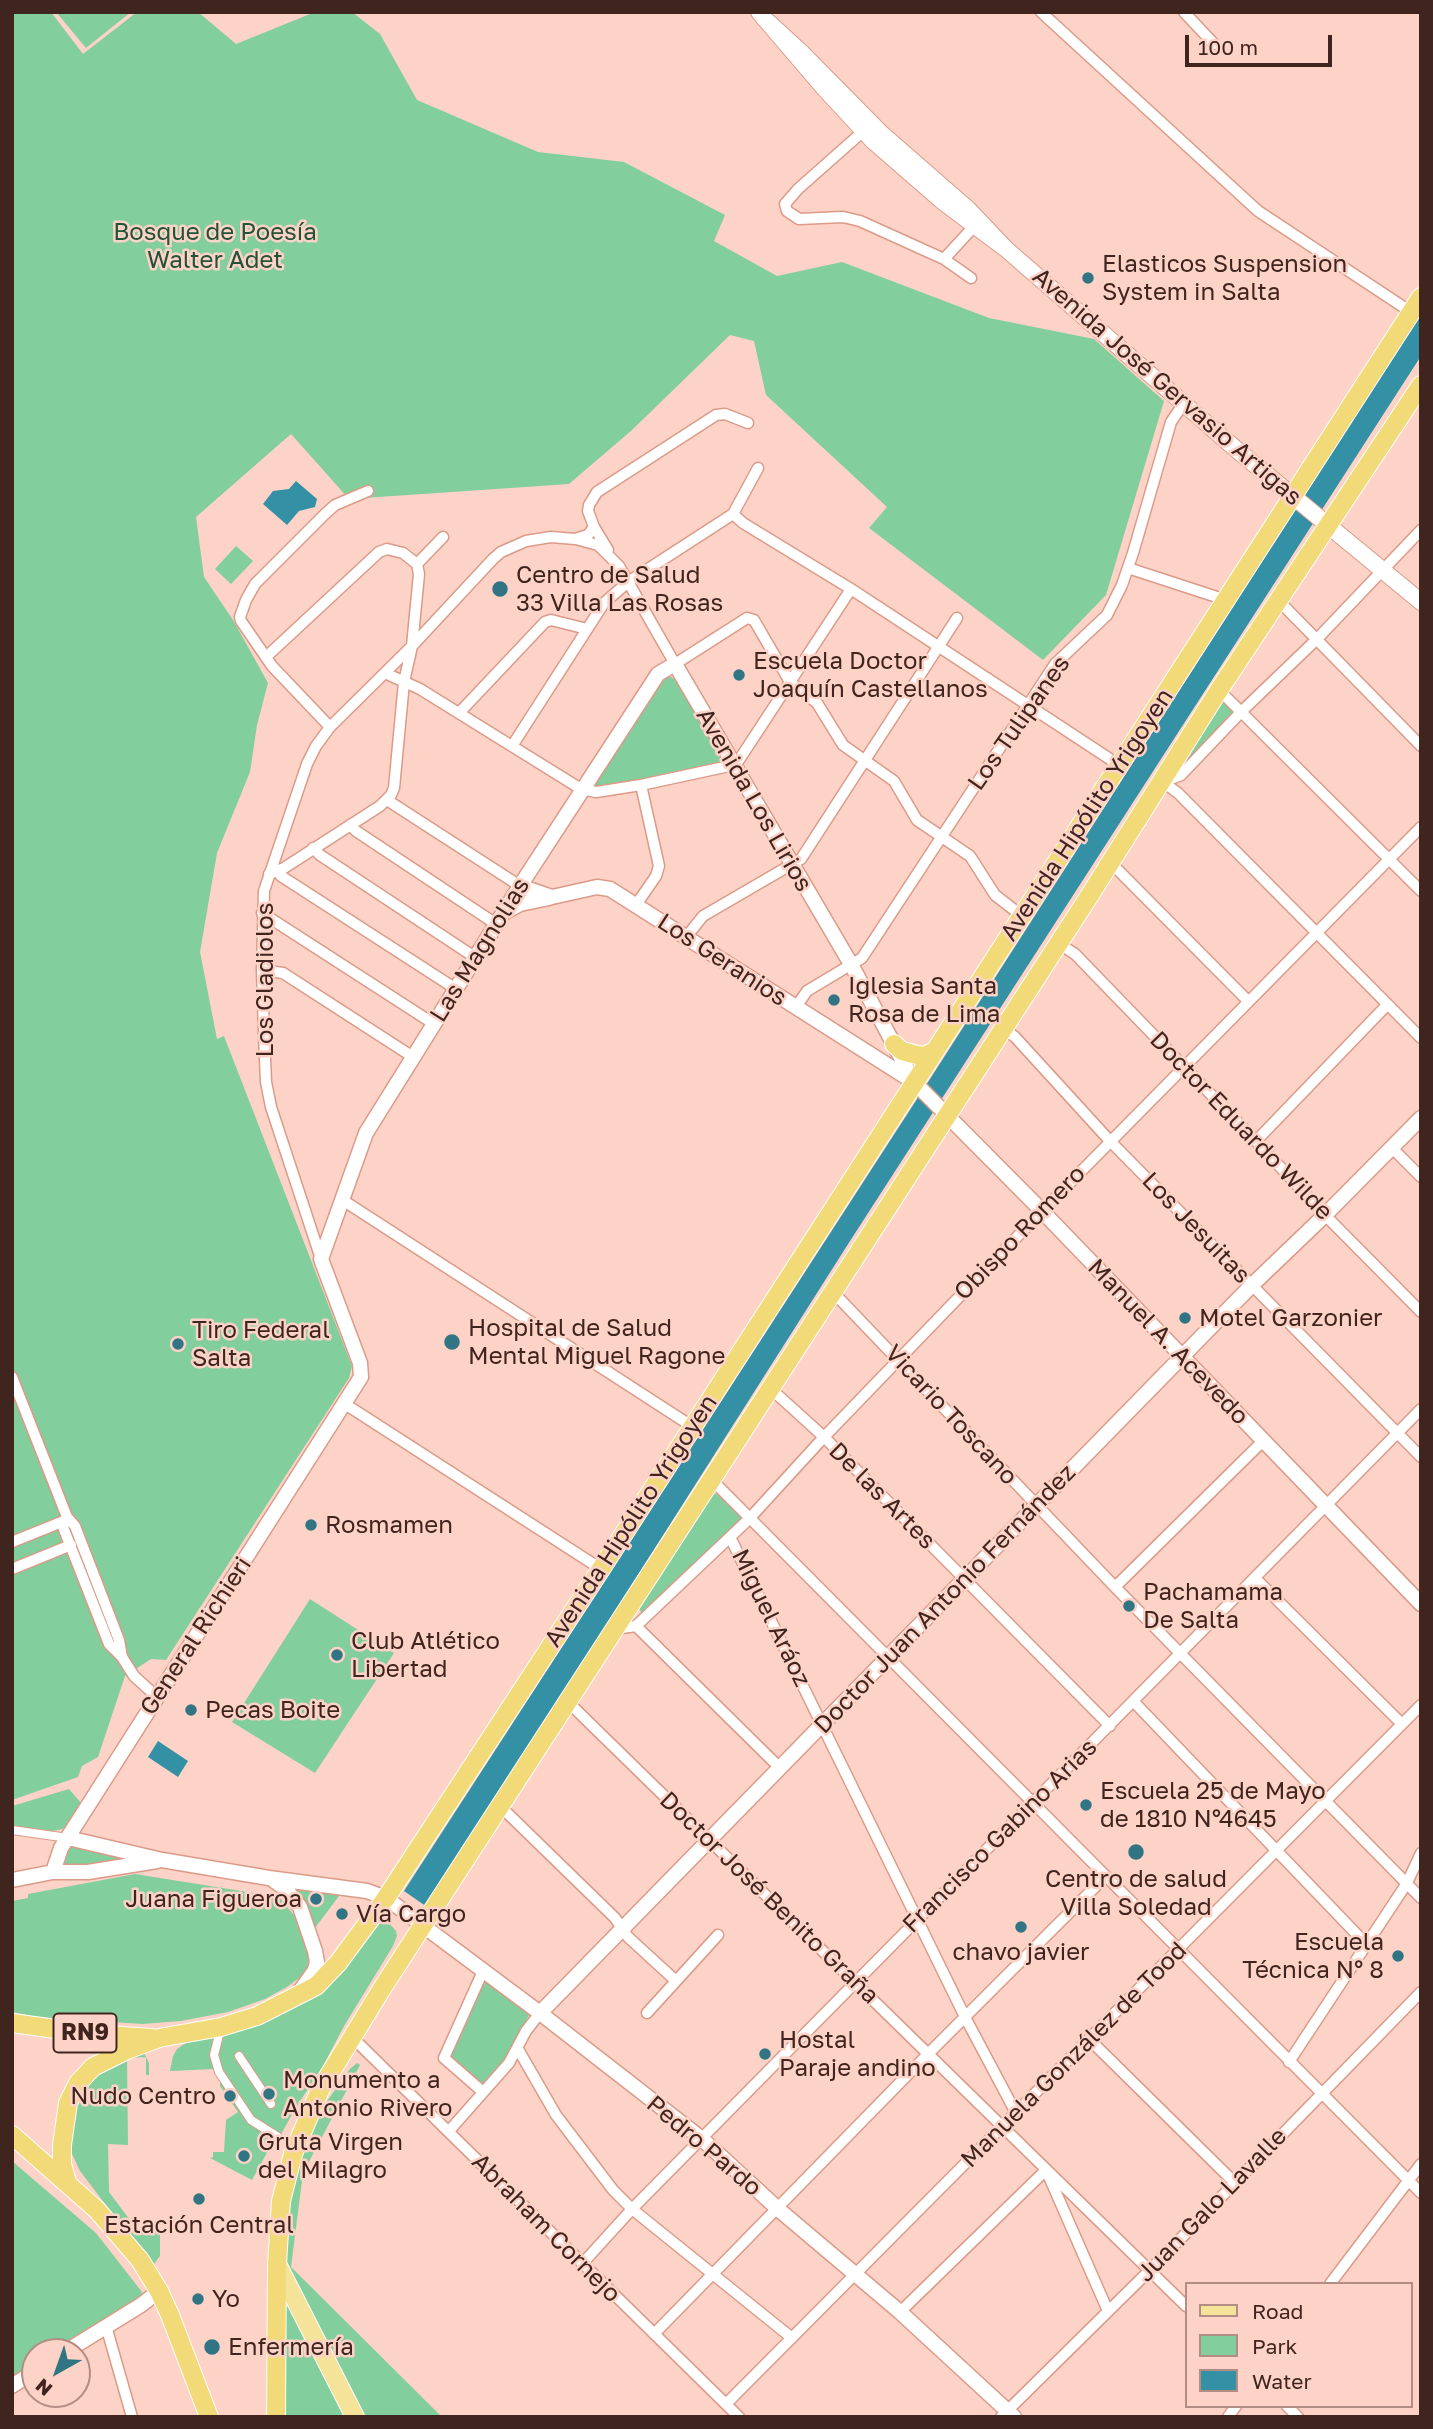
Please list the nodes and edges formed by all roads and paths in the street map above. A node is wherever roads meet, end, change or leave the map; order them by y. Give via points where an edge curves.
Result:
1 (1184, 12) edge
2 (1041, 13) edge
3 (763, 17) edge
4 (1214, 44) dead end
5 (867, 127) junction
6 (977, 223) junction
7 (944, 259) junction
8 (971, 278) dead end
9 (1416, 304) edge
10 (1421, 385) edge
11 (1184, 403) junction
12 (748, 424) dead end
13 (758, 468) dead end
14 (368, 491) dead end
15 (1292, 496) junction
16 (733, 514) junction
17 (1328, 525) junction
18 (594, 527) junction
19 (1421, 530) edge
20 (443, 537) dead end
21 (575, 539) junction
22 (613, 559) junction
23 (417, 564) junction
24 (1128, 568) junction
25 (1383, 570) junction
26 (628, 582) junction
27 (851, 589) junction
28 (1226, 600) junction
29 (1279, 601) junction
30 (1421, 602) edge
31 (416, 612) junction
32 (957, 618) dead end
33 (436, 621) junction
34 (587, 629) junction
35 (1317, 639) junction
36 (412, 646) junction
37 (939, 648) junction
38 (266, 657) junction
39 (675, 664) junction
40 (385, 673) junction
41 (404, 682) junction
42 (790, 682) junction
43 (1219, 690) junction
44 (1027, 706) junction
45 (1242, 711) junction
46 (458, 713) junction
47 (330, 727) junction
48 (512, 746) junction
49 (1421, 746) edge
50 (866, 761) junction
51 (733, 764) junction
52 (1119, 765) junction
53 (1163, 782) junction
54 (641, 785) junction
55 (581, 789) junction
56 (387, 800) junction
57 (349, 825) junction
58 (1421, 827) edge
59 (942, 836) junction
60 (313, 848) junction
61 (1389, 859) junction
62 (1111, 863) junction
63 (792, 866) junction
64 (274, 873) junction
65 (520, 886) junction
66 (1421, 891) edge
67 (552, 897) junction
68 (636, 905) junction
69 (262, 913) junction
70 (1022, 916) junction
71 (500, 918) junction
72 (1315, 933) junction
73 (687, 936) junction
74 (1058, 943) junction
75 (476, 957) junction
76 (852, 966) junction
77 (262, 970) junction
78 (456, 989) junction
79 (1248, 1001) junction
80 (1387, 1004) junction
81 (796, 1007) junction
82 (434, 1024) junction
83 (1003, 1028) junction
84 (1421, 1038) edge
85 (894, 1044) junction
86 (933, 1052) junction
87 (413, 1057) junction
88 (1185, 1067) junction
89 (914, 1082) junction
90 (947, 1114) junction
91 (1421, 1118) edge
92 (1111, 1140) junction
93 (1256, 1141) junction
94 (1392, 1148) junction
95 (1421, 1177) edge
96 (341, 1199) junction
97 (1042, 1211) junction
98 (1325, 1215) junction
99 (321, 1258) junction
100 (1252, 1285) junction
101 (833, 1292) junction
102 (1421, 1312) edge
103 (1182, 1357) junction
104 (898, 1359) junction
105 (12, 1377) edge
106 (770, 1388) junction
107 (345, 1404) junction
108 (1421, 1409) edge
109 (693, 1427) junction
110 (1397, 1433) junction
111 (824, 1437) junction
112 (1263, 1441) junction
113 (1421, 1457) edge
114 (712, 1480) junction
115 (1037, 1505) junction
116 (1326, 1506) junction
117 (65, 1519) junction
118 (749, 1519) junction
119 (730, 1537) junction
120 (12, 1542) edge
121 (71, 1545) junction
122 (12, 1569) edge
123 (601, 1569) junction
124 (1255, 1578) junction
125 (965, 1579) junction
126 (1115, 1587) junction
127 (1421, 1604) edge
128 (636, 1626) junction
129 (615, 1629) junction
130 (1181, 1654) junction
131 (122, 1657) junction
132 (889, 1657) junction
133 (157, 1697) junction
134 (568, 1702) junction
135 (1133, 1702) junction
136 (1421, 1705) edge
137 (823, 1724) junction
138 (1402, 1724) junction
139 (1110, 1726) junction
140 (780, 1768) junction
141 (1325, 1800) junction
142 (1032, 1802) junction
143 (501, 1807) junction
144 (12, 1830) edge
145 (68, 1838) junction
146 (709, 1840) junction
147 (1275, 1850) junction
148 (1421, 1853) edge
149 (162, 1860) junction
150 (53, 1872) junction
151 (1106, 1876) junction
152 (269, 1878) junction
153 (12, 1880) edge
154 (1406, 1883) junction
155 (386, 1898) junction
156 (1421, 1898) edge
157 (917, 1919) junction
158 (424, 1925) junction
159 (623, 1929) junction
160 (718, 1935) dead end
161 (1367, 1945) junction
162 (1179, 1950) junction
163 (483, 1971) junction
164 (676, 1981) junction
165 (856, 1983) junction
166 (1421, 1992) edge
167 (292, 1999) junction
168 (540, 2013) junction
169 (647, 2013) dead end
170 (965, 2017) junction
171 (12, 2023) edge
172 (221, 2027) junction
173 (159, 2038) junction
174 (353, 2038) junction
175 (1090, 2040) junction
176 (518, 2049) junction
177 (928, 2054) junction
178 (239, 2056) dead end
179 (1289, 2062) junction
180 (482, 2092) junction
181 (1320, 2093) junction
182 (271, 2104) dead end
183 (1016, 2113) junction
184 (1002, 2127) junction
185 (449, 2131) junction
186 (12, 2135) edge
187 (278, 2137) dead end
188 (702, 2139) junction
189 (1421, 2164) edge
190 (1046, 2170) junction
191 (1408, 2181) junction
192 (67, 2182) junction
193 (1234, 2182) junction
194 (1421, 2193) edge
195 (632, 2209) junction
196 (778, 2209) junction
197 (277, 2264) junction
198 (582, 2264) junction
199 (1150, 2270) junction
200 (712, 2274) junction
201 (854, 2275) junction
202 (1332, 2282) edge
203 (159, 2291) junction
204 (1184, 2304) edge
205 (1108, 2311) junction
206 (900, 2312) junction
207 (106, 2326) junction
208 (654, 2334) junction
209 (87, 2338) edge
210 (792, 2338) junction
211 (726, 2404) junction
212 (1008, 2415) edge
213 (132, 2417) edge
214 (209, 2417) edge
215 (276, 2417) edge
216 (355, 2417) edge
217 (739, 2417) edge

1 - 4 street
2 - 9 street via 1264,216
3 - 5 main road, Avenida José Gervasio Artigas
5 - 6 main road, Avenida José Gervasio Artigas via 896,162
5 - 7 street via 787,201 787,211 794,218 851,218
6 - 7 street
6 - 11 main road, Avenida José Gervasio Artigas
7 - 8 street
9 - 15 highway, Avenida Hipólito Yrigoyen
10 - 17 highway, Avenida Hipólito Yrigoyen
11 - 15 main road, Avenida José Gervasio Artigas
11 - 24 street, Los Tulipanes via 1171,422
12 - 18 street via 716,415 602,487 589,505
13 - 16 street
14 - 38 street via 335,505 251,591 241,621
15 - 17 main road, Avenida José Gervasio Artigas
15 - 28 highway, Avenida Hipólito Yrigoyen
16 - 26 street
16 - 27 street
17 - 25 main road, Avenida José Gervasio Artigas
17 - 29 highway, Avenida Hipólito Yrigoyen
18 - 21 street via 588,535
18 - 22 street
19 - 25 street
20 - 23 street
21 - 22 street, Avenida Los Lirios via 598,545
21 - 33 street, Los Gladiolos via 541,538 501,552
22 - 26 street, Avenida Los Lirios
23 - 31 street
23 - 38 street via 403,552 387,549 368,560
24 - 28 street
24 - 44 street, Los Tulipanes via 1108,615 1055,664
25 - 30 main road, Avenida José Gervasio Artigas
25 - 35 street
26 - 34 street via 604,603
26 - 39 street, Avenida Los Lirios
27 - 37 street
27 - 42 street
28 - 52 highway, Avenida Hipólito Yrigoyen
29 - 35 street
29 - 43 highway, Avenida Hipólito Yrigoyen
31 - 33 street
31 - 36 street
32 - 37 street
33 - 36 street, Los Gladiolos
34 - 46 street via 548,620
34 - 48 street
35 - 45 street
35 - 49 street
36 - 40 street, Los Gladiolos
36 - 41 street
37 - 44 street
37 - 50 street
38 - 47 street
39 - 42 street via 751,618
39 - 51 street, Avenida Los Lirios
39 - 55 street, Las Magnolias via 653,679
40 - 41 street
40 - 47 street, Los Gladiolos
41 - 46 street
41 - 56 street via 394,788
42 - 50 street via 817,703 843,745
42 - 51 street
43 - 45 street
43 - 53 highway, Avenida Hipólito Yrigoyen
44 - 52 street
44 - 59 street, Los Tulipanes
45 - 53 street via 1181,775
45 - 61 street
46 - 48 street
47 - 64 street, Los Gladiolos via 307,764
48 - 55 street
50 - 59 street via 894,781 917,820
50 - 63 street
51 - 54 street
51 - 63 street, Avenida Los Lirios
52 - 70 highway, Avenida Hipólito Yrigoyen
53 - 62 highway, Avenida Hipólito Yrigoyen
53 - 72 street
54 - 55 street via 596,792
54 - 68 street via 659,866
55 - 65 street, Las Magnolias
56 - 57 street
56 - 65 street
57 - 60 street
57 - 71 street
58 - 61 street, Obispo Romero
59 - 70 street via 970,856 995,895
59 - 76 street, Los Tulipanes via 862,958
60 - 64 street
60 - 75 street
61 - 66 street
61 - 72 street, Obispo Romero
62 - 74 highway, Avenida Hipólito Yrigoyen
62 - 79 street
63 - 73 street via 703,916
63 - 76 street, Avenida Los Lirios
64 - 69 street, Los Gladiolos via 264,891
64 - 78 street
65 - 67 street
65 - 71 street, Las Magnolias
67 - 68 street, Los Geranios via 603,887
67 - 71 street, Los Geranios via 520,904
68 - 73 street, Los Geranios
69 - 77 street, Los Gladiolos
69 - 82 street
70 - 86 highway, Avenida Hipólito Yrigoyen
71 - 75 street, Las Magnolias
72 - 79 street, Obispo Romero
72 - 80 street
73 - 81 street, Los Geranios
74 - 83 highway, Avenida Hipólito Yrigoyen
74 - 88 street, Doctor Eduardo Wilde via 1075,954
75 - 78 street, Las Magnolias
76 - 81 street, Los Tulipanes via 807,991
76 - 85 street, Avenida Los Lirios
77 - 87 street via 282,973
77 - 99 street, Los Gladiolos via 271,1107
78 - 82 street, Las Magnolias
79 - 88 street, Obispo Romero
80 - 84 street
80 - 93 street
81 - 89 street, Los Geranios
82 - 87 street, Las Magnolias
83 - 90 highway, Avenida Hipólito Yrigoyen
83 - 92 street, Los Jesuitas
85 - 86 highway via 917,1055
85 - 89 street, Avenida Los Lirios
86 - 89 highway, Avenida Hipólito Yrigoyen
87 - 96 street, Las Magnolias via 366,1133
88 - 92 street, Obispo Romero
88 - 93 street, Doctor Eduardo Wilde
89 - 90 street, Manuel A. Acevedo
89 - 109 highway, Avenida Hipólito Yrigoyen
90 - 97 street, Manuel A. Acevedo
90 - 101 highway, Avenida Hipólito Yrigoyen
91 - 94 street, Doctor Juan Antonio Fernández
92 - 97 street, Obispo Romero
92 - 100 street, Los Jesuitas
93 - 98 street, Doctor Eduardo Wilde
94 - 95 street
94 - 98 street, Doctor Juan Antonio Fernández
96 - 99 street, Las Magnolias
96 - 109 street
97 - 103 street, Manuel A. Acevedo
97 - 104 street, Obispo Romero
98 - 100 street, Doctor Juan Antonio Fernández
98 - 102 street, Doctor Eduardo Wilde
99 - 107 street, Los Gladiolos via 361,1370
100 - 103 street, Doctor Juan Antonio Fernández
100 - 110 street, Los Jesuitas
101 - 104 street, Vicario Toscano
101 - 106 highway, Avenida Hipólito Yrigoyen
103 - 112 street, Manuel A. Acevedo
103 - 115 street, Doctor Juan Antonio Fernández
104 - 111 street, Obispo Romero
104 - 115 street, Vicario Toscano
105 - 117 street
106 - 111 street, De las Artes
106 - 114 highway, Avenida Hipólito Yrigoyen
107 - 123 street
107 - 133 street, General Richieri
108 - 110 street, Francisco Gabino Arias
109 - 123 highway, Avenida Hipólito Yrigoyen
110 - 113 street, Los Jesuitas
110 - 116 street, Francisco Gabino Arias
111 - 118 street, Obispo Romero
111 - 125 street, De las Artes
112 - 116 street, Manuel A. Acevedo
112 - 126 street
114 - 118 street
114 - 129 highway, Avenida Hipólito Yrigoyen
115 - 125 street, Doctor Juan Antonio Fernández
115 - 126 street, Vicario Toscano
116 - 124 street, Francisco Gabino Arias
116 - 127 street, Manuel A. Acevedo
117 - 120 street
117 - 121 street via 63,1527
117 - 131 street via 75,1526
118 - 119 street, Obispo Romero
118 - 132 street
119 - 128 street, Obispo Romero
119 - 137 street, Miguel Aráoz
121 - 122 street
121 - 131 street via 109,1644
123 - 155 highway, Avenida Hipólito Yrigoyen
124 - 130 street, Francisco Gabino Arias
124 - 138 street
125 - 132 street, Doctor Juan Antonio Fernández
125 - 139 street, De las Artes
126 - 130 street, Vicario Toscano
128 - 129 street
128 - 140 street
129 - 134 highway, Avenida Hipólito Yrigoyen
130 - 135 street, Francisco Gabino Arias
130 - 141 street, Vicario Toscano
131 - 133 street
132 - 137 street, Doctor Juan Antonio Fernández
132 - 142 street
133 - 145 street, General Richieri
134 - 143 highway, Avenida Hipólito Yrigoyen
134 - 146 street, Doctor José Benito Graña
135 - 139 street, Francisco Gabino Arias
135 - 147 street
136 - 138 street, Manuela González de Tood
137 - 140 street, Doctor Juan Antonio Fernández
137 - 157 street, Miguel Aráoz
138 - 141 street, Manuela González de Tood
139 - 142 street, Francisco Gabino Arias
140 - 146 street, Doctor Juan Antonio Fernández
141 - 147 street, Manuela González de Tood
141 - 154 street, Vicario Toscano
142 - 151 street
142 - 157 street, Francisco Gabino Arias
143 - 158 highway, Avenida Hipólito Yrigoyen
143 - 159 street
144 - 145 street
145 - 149 street
145 - 150 street, General Richieri
146 - 159 street, Doctor Juan Antonio Fernández
146 - 165 street, Doctor José Benito Graña
147 - 161 street
147 - 162 street, Manuela González de Tood
148 - 154 street
149 - 150 street via 88,1872
149 - 152 street
150 - 153 street
151 - 162 street
151 - 170 street
152 - 155 street via 367,1891
152 - 167 street via 286,1889 300,1907 315,1951 312,1977
154 - 156 street, Vicario Toscano
154 - 161 street
155 - 158 street, Pedro Pardo
155 - 167 highway, Avenida Hipólito Yrigoyen via 329,1974
157 - 165 street, Francisco Gabino Arias
157 - 170 street, Miguel Aráoz
158 - 163 street, Pedro Pardo
158 - 174 highway, Avenida Hipólito Yrigoyen
159 - 164 street
159 - 168 street, Doctor Juan Antonio Fernández
160 - 164 street
161 - 179 street
162 - 175 street, Manuela González de Tood
162 - 179 street
163 - 168 street, Pedro Pardo
163 - 180 street via 444,2058
164 - 169 street
165 - 177 street, Doctor José Benito Graña
165 - 188 street, Francisco Gabino Arias
166 - 181 street, Juan Galo Lavalle
167 - 172 highway, Avenida Hipólito Yrigoyen
168 - 176 street, Doctor Juan Antonio Fernández
168 - 188 street, Pedro Pardo
170 - 177 street
170 - 183 street, Miguel Aráoz
171 - 173 highway, RN9
172 - 173 highway, Avenida Hipólito Yrigoyen
172 - 187 street via 214,2055 219,2072 251,2120
173 - 192 highway, Avenida Hipólito Yrigoyen via 103,2061 78,2084 68,2104 63,2132 62,2164
174 - 185 street, Abraham Cornejo
174 - 197 highway, Avenida Hipólito Yrigoyen via 320,2090 293,2154 281,2202
175 - 183 street, Manuela González de Tood
175 - 193 street
176 - 180 street, Doctor Juan Antonio Fernández
176 - 195 street via 556,2115
177 - 184 street, Doctor José Benito Graña
177 - 196 street
178 - 182 street
179 - 181 street
180 - 185 street, Doctor Juan Antonio Fernández
181 - 191 street
181 - 193 street, Juan Galo Lavalle
183 - 184 street, Manuela González de Tood
184 - 190 street, Doctor José Benito Graña
184 - 201 street, Manuela González de Tood
185 - 198 street, Abraham Cornejo
186 - 192 highway
188 - 195 street, Francisco Gabino Arias
188 - 196 street, Pedro Pardo
189 - 191 street
190 - 199 street, Doctor José Benito Graña
190 - 205 street
190 - 206 street
191 - 194 street
191 - 202 street
192 - 203 highway via 126,2242
193 - 199 street, Juan Galo Lavalle
195 - 198 street, Francisco Gabino Arias
195 - 200 street
196 - 200 street
196 - 201 street, Pedro Pardo
197 - 215 highway, Avenida Hipólito Yrigoyen
197 - 216 main road
198 - 208 street, Abraham Cornejo
199 - 204 street, Doctor José Benito Graña
199 - 205 street, Juan Galo Lavalle
200 - 208 street
200 - 210 street
201 - 206 street, Pedro Pardo
201 - 210 street, Manuela González de Tood
203 - 207 street
203 - 214 highway
205 - 212 street, Juan Galo Lavalle
206 - 212 street, Pedro Pardo
207 - 209 street
207 - 213 street
208 - 211 street, Abraham Cornejo
210 - 211 street, Manuela González de Tood
211 - 217 street, Abraham Cornejo

